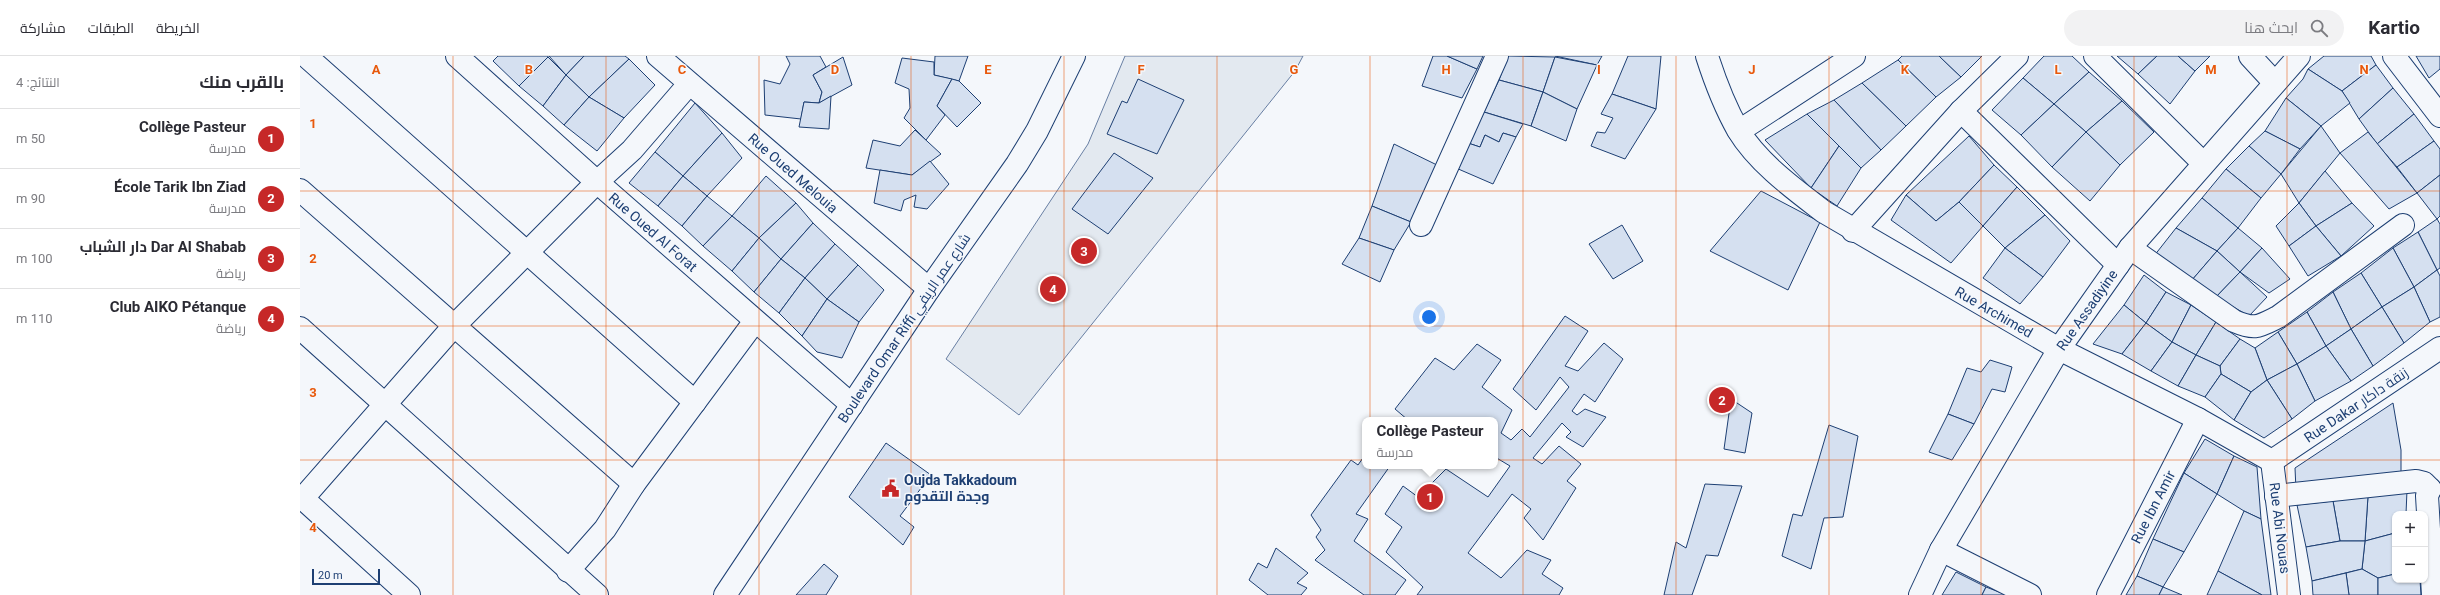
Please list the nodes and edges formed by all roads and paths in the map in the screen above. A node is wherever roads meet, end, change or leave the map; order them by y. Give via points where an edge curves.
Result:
1 (306, 56) edge
2 (457, 56) edge
3 (658, 56) edge
4 (1074, 56) edge
5 (1497, 56) edge
6 (1707, 56) edge
7 (1854, 56) edge
8 (2017, 56) edge
9 (2095, 56) edge
10 (2250, 56) edge
11 (2299, 56) edge
12 (2394, 56) edge
13 (2274, 82) junction
14 (689, 84) junction
15 (1961, 111) junction
16 (2440, 116) edge
17 (1738, 131) junction
18 (2203, 163) junction
19 (597, 182) junction
20 (300, 190) edge
21 (1421, 225) dead end
22 (2403, 225) dead end
23 (1853, 231) junction
24 (2130, 248) junction
25 (527, 253) junction
26 (2118, 265) junction
27 (929, 289) junction
28 (755, 321) junction
29 (454, 327) junction
30 (300, 328) edge
31 (2440, 348) edge
32 (2059, 349) junction
33 (695, 402) junction
34 (385, 403) junction
35 (852, 405) junction
36 (2198, 419) junction
37 (2272, 461) junction
38 (634, 484) junction
39 (2435, 487) edge
40 (2276, 496) junction
41 (301, 497) edge
42 (1941, 550) junction
43 (568, 570) junction
44 (409, 595) edge
45 (596, 595) edge
46 (724, 595) edge
47 (1920, 595) edge
48 (2030, 595) edge
49 (2108, 595) edge
50 (2289, 595) edge
51 (2433, 595) edge

1 - 25 street
2 - 19 street, Rue Oued Al Forat
3 - 14 street, Rue Oued Melouia
4 - 27 street, Boulevard Omar Riffi شارع عمر الريفي via 1037,131 1021,157
5 - 21 street
6 - 17 street, Rue Archimed via 1715,83
7 - 17 street
8 - 15 street
9 - 18 street
10 - 13 street
11 - 13 street, Rue Assadiyine
12 - 16 street
13 - 18 street, Rue Assadiyine
14 - 19 street via 632,150
14 - 27 street, Rue Oued Melouia
15 - 23 street
15 - 26 street
17 - 23 street, Rue Archimed via 1792,188
18 - 24 street, Rue Assadiyine
19 - 25 street
19 - 28 street, Rue Oued Al Forat
20 - 29 street
22 - 24 street via 2278,317 2257,328 2246,327 2234,321
23 - 32 street, Rue Archimed
24 - 26 street, Rue Assadiyine
25 - 29 street
25 - 33 street
26 - 32 street, Rue Assadiyine
27 - 35 street, Boulevard Omar Riffi شارع عمر الريفي
28 - 33 street
28 - 35 street, Rue Oued Al Forat
29 - 34 street
29 - 38 street
30 - 34 street
31 - 37 street, Rue Dakar زنقة داكار
32 - 36 street, Rue Archimed
32 - 42 street, Rue Assadiyine
33 - 38 street
34 - 41 street
34 - 43 street
35 - 46 street, Boulevard Omar Riffi شارع عمر الريفي
36 - 37 street, Rue Archimed
36 - 49 street, Rue Ibn Amir
37 - 40 street, Rue Abi Nouas
38 - 43 street via 605,529
39 - 40 street via 2416,481
39 - 51 street via 2428,496
40 - 50 street, Rue Abi Nouas
41 - 44 street
42 - 47 street, Rue Assadiyine
42 - 48 street
43 - 45 street

